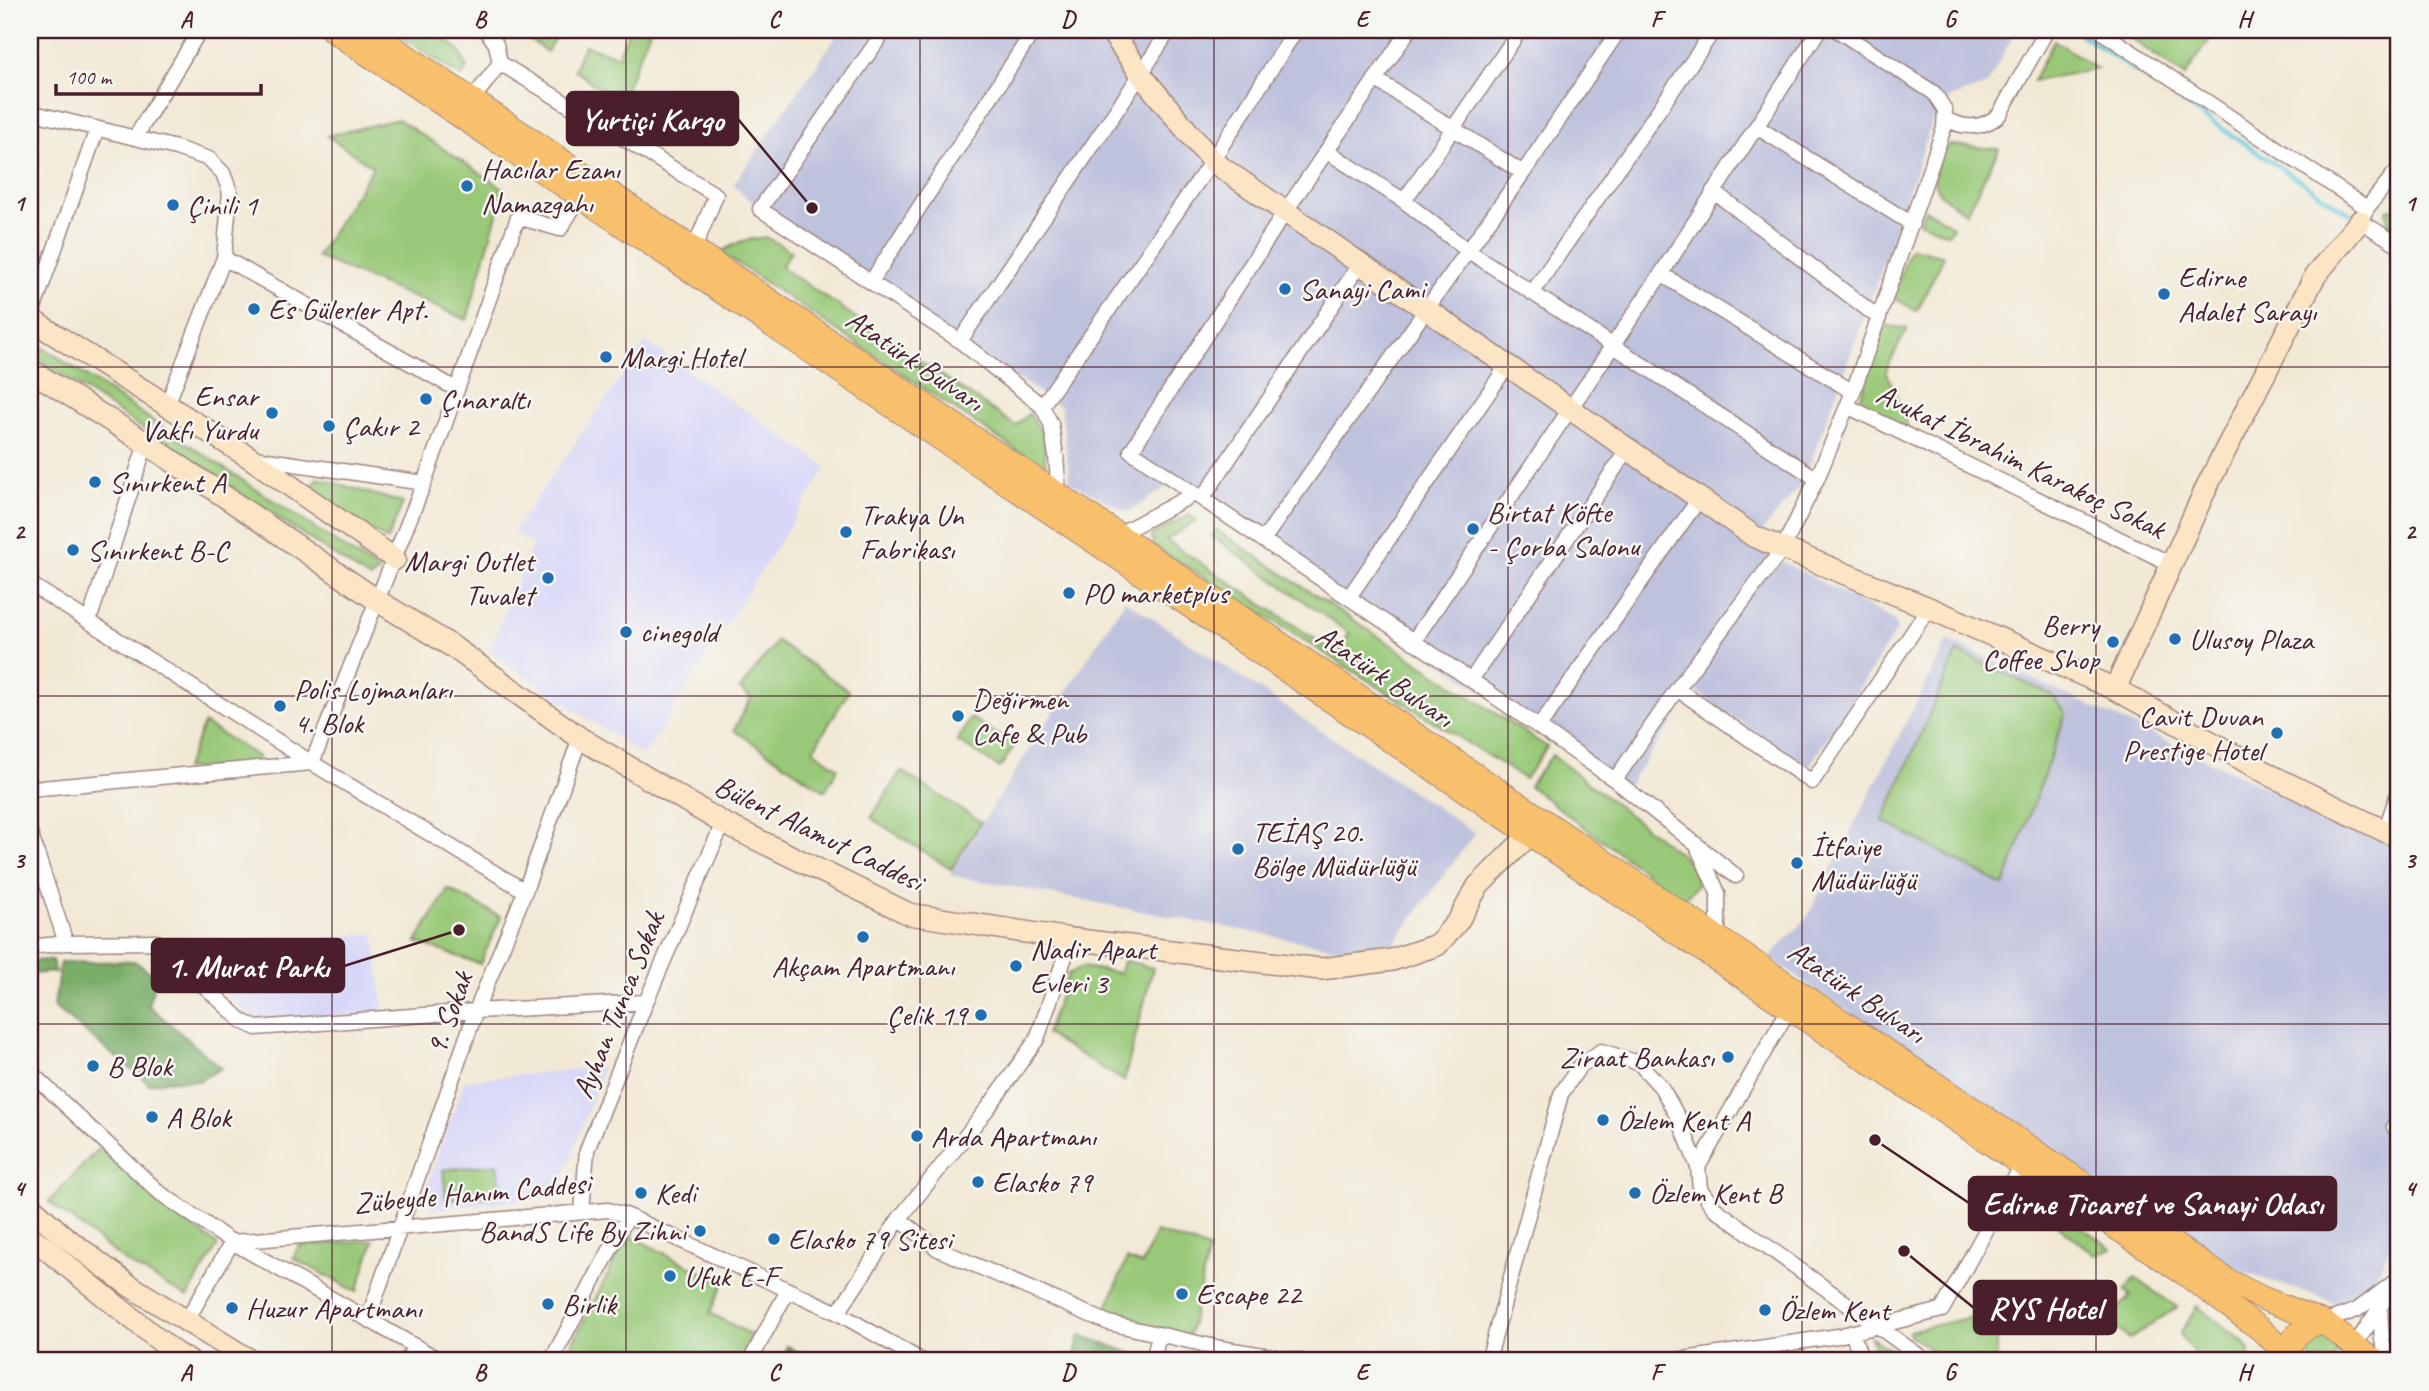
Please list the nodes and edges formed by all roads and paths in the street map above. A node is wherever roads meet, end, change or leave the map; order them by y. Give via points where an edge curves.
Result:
1 (200, 30) edge
2 (332, 30) edge
3 (369, 30) edge
4 (486, 30) edge
5 (885, 30) edge
6 (1034, 30) edge
7 (1110, 30) edge
8 (1168, 30) edge
9 (1296, 30) edge
10 (1409, 30) edge
11 (1520, 30) edge
12 (1619, 30) edge
13 (1714, 30) edge
14 (1819, 30) edge
15 (1837, 30) edge
16 (2047, 30) edge
17 (2099, 30) edge
18 (500, 62) junction
19 (1142, 74) junction
20 (1375, 79) junction
21 (472, 100) junction
22 (30, 112) edge
23 (1946, 119) junction
24 (1757, 127) junction
25 (97, 129) junction
26 (1454, 129) junction
27 (135, 138) junction
28 (1328, 152) junction
29 (1212, 161) junction
30 (2399, 168) edge
31 (1523, 173) junction
32 (1713, 191) junction
33 (580, 197) junction
34 (1404, 201) junction
35 (1285, 212) junction
36 (2364, 214) junction
37 (1912, 224) junction
38 (2399, 244) edge
39 (694, 249) junction
40 (1467, 250) junction
41 (224, 258) junction
42 (1360, 264) junction
43 (1661, 274) junction
44 (871, 282) junction
45 (1532, 293) junction
46 (1426, 309) junction
47 (1879, 318) junction
48 (30, 319) edge
49 (960, 341) junction
50 (1612, 346) junction
51 (1507, 366) junction
52 (30, 370) edge
53 (456, 389) junction
54 (1850, 399) junction
55 (167, 405) junction
56 (1042, 406) junction
57 (1570, 409) junction
58 (146, 443) junction
59 (1628, 449) junction
60 (249, 457) junction
61 (1817, 479) junction
62 (424, 484) junction
63 (1059, 494) junction
64 (1198, 496) junction
65 (1699, 499) junction
66 (1119, 534) junction
67 (1263, 540) junction
68 (1783, 548) junction
69 (395, 559) junction
70 (2171, 564) junction
71 (30, 584) edge
72 (1349, 597) junction
73 (379, 601) junction
74 (1929, 608) junction
75 (89, 621) junction
76 (1413, 642) junction
77 (1471, 680) junction
78 (1677, 689) junction
79 (2115, 689) junction
80 (1539, 727) junction
81 (580, 738) junction
82 (312, 763) junction
83 (1615, 780) junction
84 (30, 789) edge
85 (2399, 790) edge
86 (723, 823) junction
87 (30, 832) edge
88 (2392, 834) edge
89 (1529, 835) junction
90 (1696, 844) junction
91 (1736, 876) dead end
92 (525, 891) junction
93 (1718, 935) junction
94 (1071, 939) junction
95 (66, 943) junction
96 (30, 947) edge
97 (646, 1002) junction
98 (1789, 1009) junction
99 (476, 1011) junction
100 (30, 1072) edge
101 (2022, 1165) junction
102 (1698, 1167) junction
103 (30, 1206) edge
104 (582, 1211) junction
105 (628, 1216) junction
106 (899, 1219) junction
107 (400, 1229) junction
108 (30, 1236) edge
109 (232, 1242) junction
110 (2398, 1278) edge
111 (788, 1290) junction
112 (2381, 1306) junction
113 (838, 1313) junction
114 (368, 1319) junction
115 (187, 1321) junction
116 (2323, 1322) junction
117 (1878, 1326) junction
118 (1852, 1332) junction
119 (1159, 1334) junction
120 (414, 1347) junction
121 (2351, 1353) edge
122 (179, 1359) edge
123 (2289, 1359) edge
124 (251, 1361) edge
125 (407, 1361) edge
126 (441, 1361) edge
127 (551, 1361) edge
128 (750, 1361) edge
129 (922, 1361) edge
130 (1153, 1361) edge
131 (1301, 1361) edge
132 (1488, 1361) edge
133 (1671, 1361) edge
134 (1862, 1361) edge
135 (1926, 1361) edge
136 (2374, 1361) edge
137 (2389, 1361) edge

1 - 27 street
2 - 33 main road, Atatürk Bulvarı
3 - 21 main road, Atatürk Bulvarı
4 - 18 street via 496,44
5 - 44 street via 760,209
6 - 44 street
7 - 19 street
8 - 19 street
9 - 29 street
10 - 20 street
11 - 26 street
12 - 31 street
13 - 45 street
14 - 24 street
15 - 23 street via 1934,93
16 - 23 street via 1999,116 1976,126 1959,126
17 - 36 street
18 - 21 street
18 - 39 street via 716,195
19 - 29 street
19 - 49 street
20 - 26 street
20 - 28 street
21 - 39 main road, Atatürk Bulvarı
22 - 25 street
23 - 37 street
24 - 32 street
24 - 37 street
25 - 27 street
25 - 48 street
26 - 31 street
26 - 34 street
27 - 41 street via 209,159 223,173 230,192
28 - 34 street
28 - 35 street
29 - 35 street
29 - 56 street
30 - 36 street
31 - 40 street
32 - 43 street
32 - 47 street
33 - 53 street via 560,229 519,217
33 - 89 main road, Atatürk Bulvarı
34 - 40 street
35 - 42 street
35 - 64 street via 1131,451
36 - 38 street
36 - 70 street via 2315,276
37 - 47 street
39 - 63 main road, Atatürk Bulvarı
40 - 45 street
40 - 46 street
41 - 53 street
41 - 55 street
42 - 46 street
42 - 64 street
43 - 50 street
43 - 54 street, Avukat İbrahim Karakoç Sokak
44 - 49 street
45 - 50 street
46 - 51 street
46 - 67 street
47 - 54 street
48 - 55 street
49 - 56 street
50 - 57 street
50 - 61 street
51 - 57 street
51 - 72 street
52 - 58 street, Bülent Alamut Caddesi
53 - 62 street
54 - 61 street
54 - 70 street, Avukat İbrahim Karakoç Sokak
55 - 60 street
56 - 63 street via 1051,424
57 - 59 street
57 - 76 street
58 - 73 street, Bülent Alamut Caddesi
58 - 75 street
59 - 65 street
59 - 77 street
60 - 62 street
60 - 69 street
61 - 68 street
62 - 69 street
63 - 66 main road, Atatürk Bulvarı
64 - 66 street
64 - 67 street
65 - 68 street via 1755,537
65 - 80 street
66 - 93 main road, Atatürk Bulvarı
67 - 72 street
68 - 74 street
68 - 78 street
69 - 73 street
70 - 79 street
71 - 75 street
72 - 76 street
73 - 81 street, Bülent Alamut Caddesi via 453,647
73 - 82 street
74 - 78 street via 1812,782
74 - 79 street
75 - 82 street
76 - 77 street
77 - 80 street
78 - 83 street
79 - 88 street via 2274,777
80 - 83 street
81 - 86 street, Bülent Alamut Caddesi
81 - 92 street, 9. Sokak
82 - 84 street
82 - 92 street
83 - 90 street
85 - 88 street
86 - 94 street, Bülent Alamut Caddesi via 909,914
86 - 97 street, Ayhan Tunca Sokak
87 - 95 street
89 - 94 street, Bülent Alamut Caddesi via 1478,886 1458,921 1437,945 1392,960 1321,969
89 - 98 main road, Atatürk Bulvarı
90 - 91 street
90 - 93 street via 1718,893
92 - 99 street, 9. Sokak
93 - 116 main road, Atatürk Bulvarı via 2227,1280
94 - 106 street via 1037,1039
95 - 96 street
95 - 99 street via 157,942 242,1021 256,1028
97 - 99 street
97 - 104 street, Ayhan Tunca Sokak via 587,1150
98 - 101 main road, Atatürk Bulvarı
98 - 102 street
99 - 107 street, 9. Sokak
100 - 109 street via 160,1193
101 - 117 street via 1942,1310
101 - 123 main road, Atatürk Bulvarı via 2201,1286 2260,1329
102 - 117 street via 1700,1189 1714,1208
102 - 132 street via 1661,1087 1639,1063 1601,1051 1578,1067 1562,1094
103 - 115 street via 127,1284
104 - 105 street, Zübeyde Hanım Caddesi via 608,1210
104 - 107 street, Zübeyde Hanım Caddesi
105 - 111 street, Zübeyde Hanım Caddesi
105 - 127 street
106 - 113 street
106 - 119 street via 938,1249 1109,1323
107 - 109 street, Zübeyde Hanım Caddesi
107 - 114 street, 9. Sokak
108 - 122 street
109 - 114 street
109 - 115 street
110 - 112 street
110 - 116 street via 2357,1310
111 - 113 street, Zübeyde Hanım Caddesi
111 - 128 street
112 - 121 street
112 - 137 street via 2382,1340
113 - 129 street, Zübeyde Hanım Caddesi
114 - 120 street
115 - 124 street
116 - 121 main road, Atatürk Bulvarı
116 - 123 main road via 2302,1329 2293,1340
117 - 118 street
117 - 135 street
118 - 133 street
118 - 134 street
119 - 130 street
119 - 131 street
120 - 125 street
120 - 126 street
121 - 136 main road, Atatürk Bulvarı

